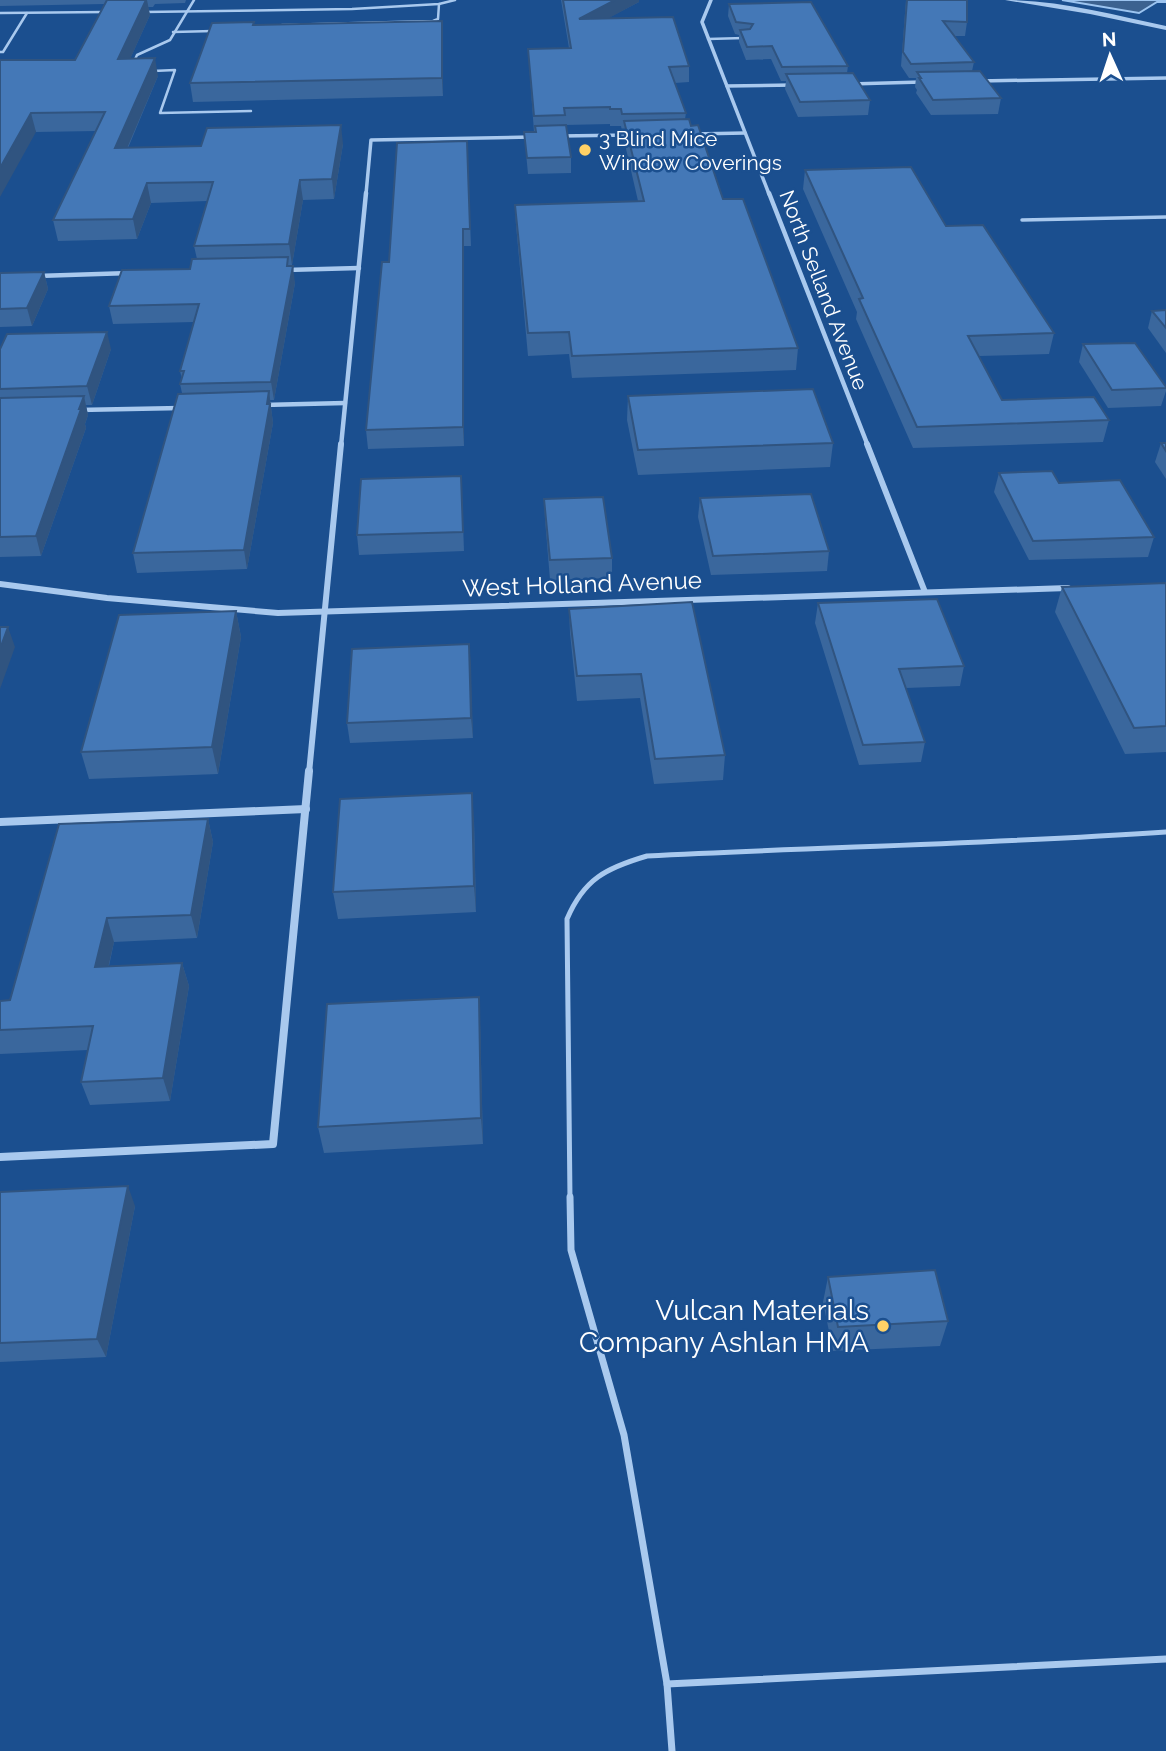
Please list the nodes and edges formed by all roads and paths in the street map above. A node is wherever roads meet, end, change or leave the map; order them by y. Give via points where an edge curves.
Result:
1 (194, 0) edge
2 (455, 0) edge
3 (711, 0) edge
4 (1007, 0) edge
5 (439, 4) junction
6 (189, 11) junction
7 (108, 12) edge
8 (135, 12) edge
9 (0, 13) edge
10 (27, 13) junction
11 (282, 26) edge
12 (1166, 28) edge
13 (222, 31) edge
14 (173, 32) junction
15 (748, 38) edge
16 (708, 39) junction
17 (0, 52) edge
18 (130, 71) edge
19 (152, 71) edge
20 (1166, 78) edge
21 (972, 81) edge
22 (931, 82) edge
23 (806, 84) edge
24 (848, 84) edge
25 (727, 86) junction
26 (251, 111) dead end
27 (745, 133) junction
28 (685, 134) edge
29 (633, 135) edge
30 (539, 136) edge
31 (551, 136) edge
32 (1166, 217) edge
33 (1022, 220) dead end
34 (359, 268) junction
35 (275, 270) edge
36 (131, 273) edge
37 (24, 276) edge
38 (345, 403) junction
39 (249, 406) edge
40 (193, 407) edge
41 (69, 411) edge
42 (0, 584) edge
43 (1072, 588) edge
44 (925, 592) junction
45 (325, 611) junction
46 (306, 809) junction
47 (0, 822) edge
48 (1166, 832) edge
49 (0, 1157) edge
50 (1166, 1659) edge
51 (667, 1684) junction
52 (672, 1751) edge

1 - 6 lane
2 - 5 lane
3 - 16 street, North Selland Avenue via 702,17
4 - 12 street
5 - 6 lane
5 - 11 lane via 438,19 433,21
6 - 8 lane
6 - 14 lane
7 - 10 lane
9 - 10 lane
10 - 17 lane
13 - 14 lane
14 - 18 lane via 170,40 137,55
15 - 16 lane
16 - 25 street, North Selland Avenue
19 - 26 lane via 175,70 160,113
20 - 21 street
22 - 24 street
23 - 25 street
25 - 27 street, North Selland Avenue
27 - 28 street
27 - 44 street, North Selland Avenue
29 - 31 street
30 - 34 street via 371,140
32 - 33 lane
34 - 35 street
34 - 38 street
36 - 37 street
38 - 39 street
38 - 45 street
40 - 41 street
42 - 45 street, West Holland Avenue via 234,610
43 - 44 street, West Holland Avenue
44 - 45 street, West Holland Avenue
45 - 46 street
46 - 47 street
46 - 49 street via 273,1144
48 - 51 lane via 647,856 614,865 574,898 568,919 571,1250 624,1435
50 - 51 lane
51 - 52 lane

